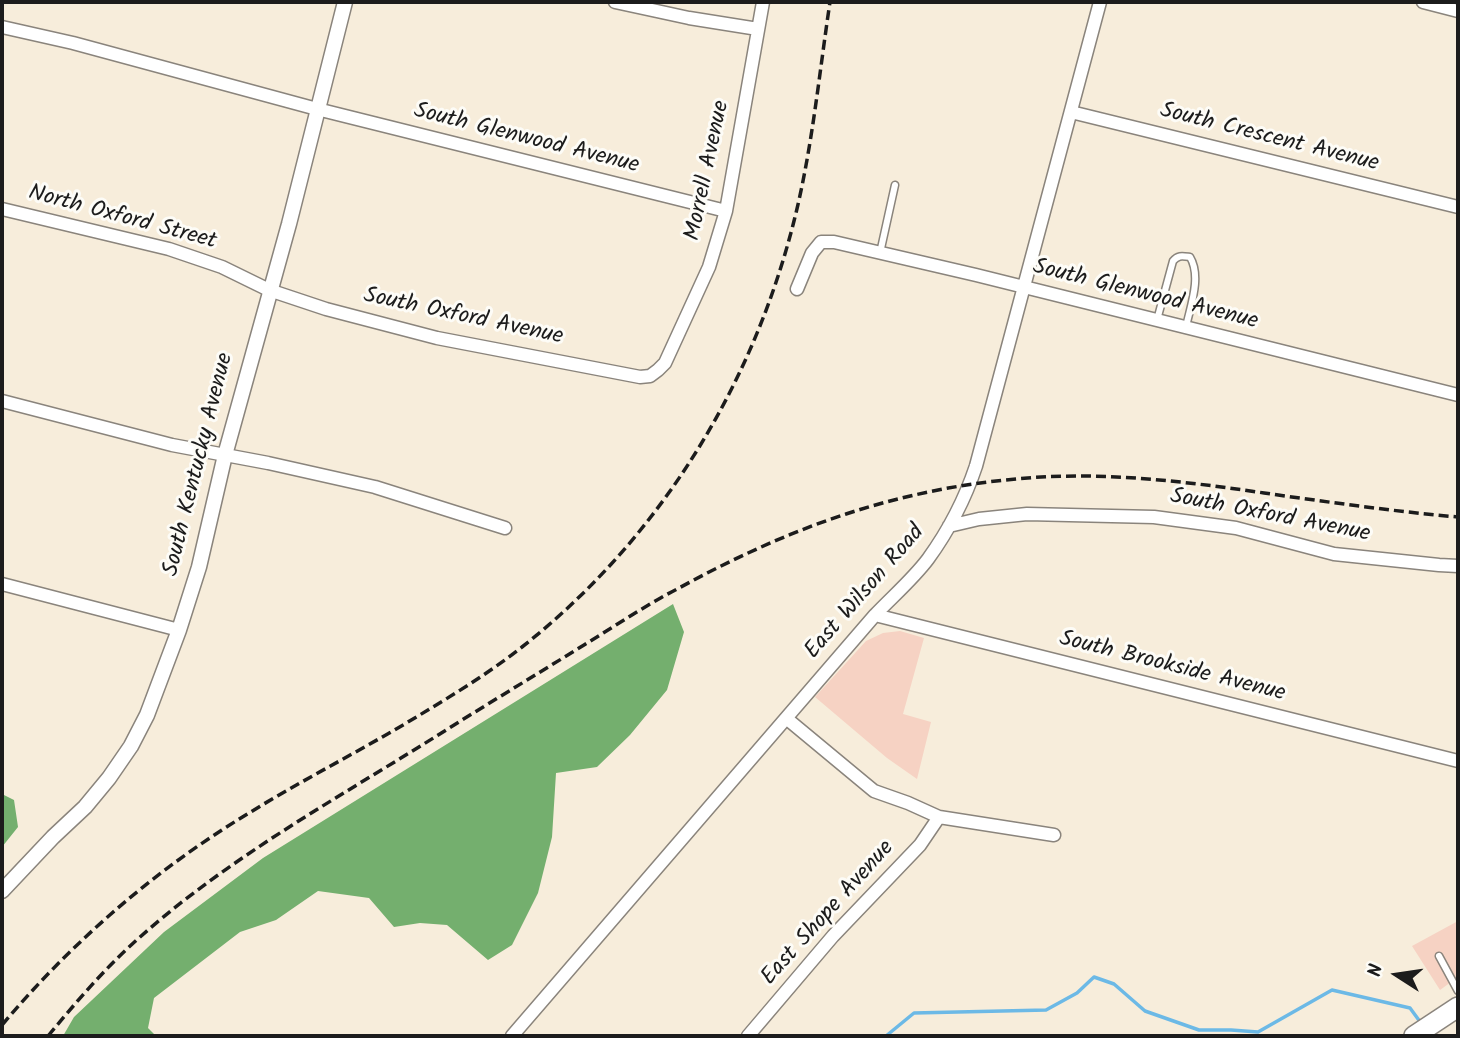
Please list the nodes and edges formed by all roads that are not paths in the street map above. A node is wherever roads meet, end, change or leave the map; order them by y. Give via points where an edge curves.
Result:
1 (345, 2) edge
2 (615, 2) edge
3 (762, 2) edge
4 (1100, 2) edge
5 (1423, 2) edge
6 (1458, 11) edge
7 (2, 27) edge
8 (758, 29) junction
9 (317, 109) junction
10 (1070, 111) junction
11 (895, 185) dead end
12 (1458, 207) edge
13 (2, 209) edge
14 (726, 211) junction
15 (880, 253) junction
16 (1024, 287) junction
17 (797, 289) dead end
18 (270, 290) junction
19 (1157, 320) junction
20 (1186, 327) junction
21 (650, 376) joint
22 (1458, 395) edge
23 (2, 401) edge
24 (225, 455) junction
25 (949, 526) junction
26 (505, 528) dead end
27 (1458, 566) edge
28 (2, 584) edge
29 (875, 615) junction
30 (179, 630) junction
31 (786, 718) junction
32 (1458, 761) edge
33 (939, 817) junction
34 (1055, 835) dead end
35 (2, 891) edge
36 (1439, 956) dead end
37 (1458, 970) edge
38 (1450, 976) junction
39 (1458, 991) edge
40 (1455, 1010) edge
41 (512, 1036) edge
42 (748, 1036) edge
43 (1414, 1036) edge

1 - 9 street, South Kentucky Avenue
2 - 8 street
3 - 8 street, Morrell Avenue
4 - 10 street, East Wilson Road
5 - 6 street
7 - 9 street, South Glenwood Avenue
8 - 14 street, Morrell Avenue
9 - 14 street, South Glenwood Avenue
9 - 18 street, South Kentucky Avenue
10 - 12 street, South Crescent Avenue
10 - 16 street, East Wilson Road
11 - 15 lane
13 - 18 street, North Oxford Street via 169,249
14 - 21 street, Morrell Avenue via 709,267 680,334 665,363
15 - 16 street, South Glenwood Avenue
15 - 17 street, South Glenwood Avenue via 821,242
16 - 19 street, South Glenwood Avenue
16 - 25 street, East Wilson Road via 976,466
18 - 21 street, South Oxford Avenue via 437,338
18 - 24 street, South Kentucky Avenue
19 - 20 street, South Glenwood Avenue
19 - 20 lane via 1173,261 1190,257 1195,280
20 - 22 street, South Glenwood Avenue
23 - 24 street
24 - 26 street via 375,487
24 - 30 street, South Kentucky Avenue
25 - 27 street, South Oxford Avenue via 1027,514 1154,517 1236,528 1334,554
25 - 29 street, East Wilson Road via 927,560
28 - 30 street
29 - 31 street, East Wilson Road
29 - 32 street, South Brookside Avenue
30 - 35 street, South Kentucky Avenue via 147,715 110,778
31 - 33 street via 874,791
31 - 41 street, East Wilson Road
33 - 34 street
33 - 42 street, East Shope Avenue via 920,845 833,936
36 - 38 lane
37 - 38 lane
38 - 39 lane
40 - 43 main road

